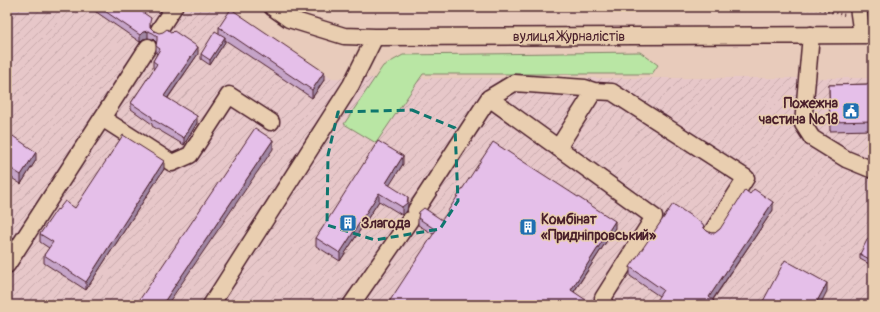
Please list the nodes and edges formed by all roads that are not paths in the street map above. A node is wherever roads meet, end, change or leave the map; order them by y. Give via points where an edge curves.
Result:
1 (174, 7) edge
2 (272, 7) edge
3 (859, 12) edge
4 (159, 30) dead end
5 (811, 35) junction
6 (867, 35) edge
7 (375, 37) junction
8 (148, 47) dead end
9 (594, 91) junction
10 (489, 98) junction
11 (102, 118) junction
12 (271, 122) dead end
13 (558, 148) junction
14 (873, 170) edge
15 (712, 232) edge
16 (7, 265) edge
17 (216, 303) edge
18 (351, 305) edge
19 (603, 305) edge

1 - 4 street
2 - 7 street, вулиця Журналістів via 289,19 344,36
3 - 6 street
5 - 6 street, вулиця Журналістів
5 - 7 street, вулиця Журналістів
5 - 14 street via 803,124 812,138 846,159
7 - 17 street via 351,85
8 - 11 street
9 - 10 street via 585,88 514,84
9 - 13 street
9 - 15 street via 612,92 746,178
10 - 13 street
10 - 18 street
11 - 12 street via 172,163 190,155 229,95
11 - 16 street
13 - 19 street via 654,217 603,298

